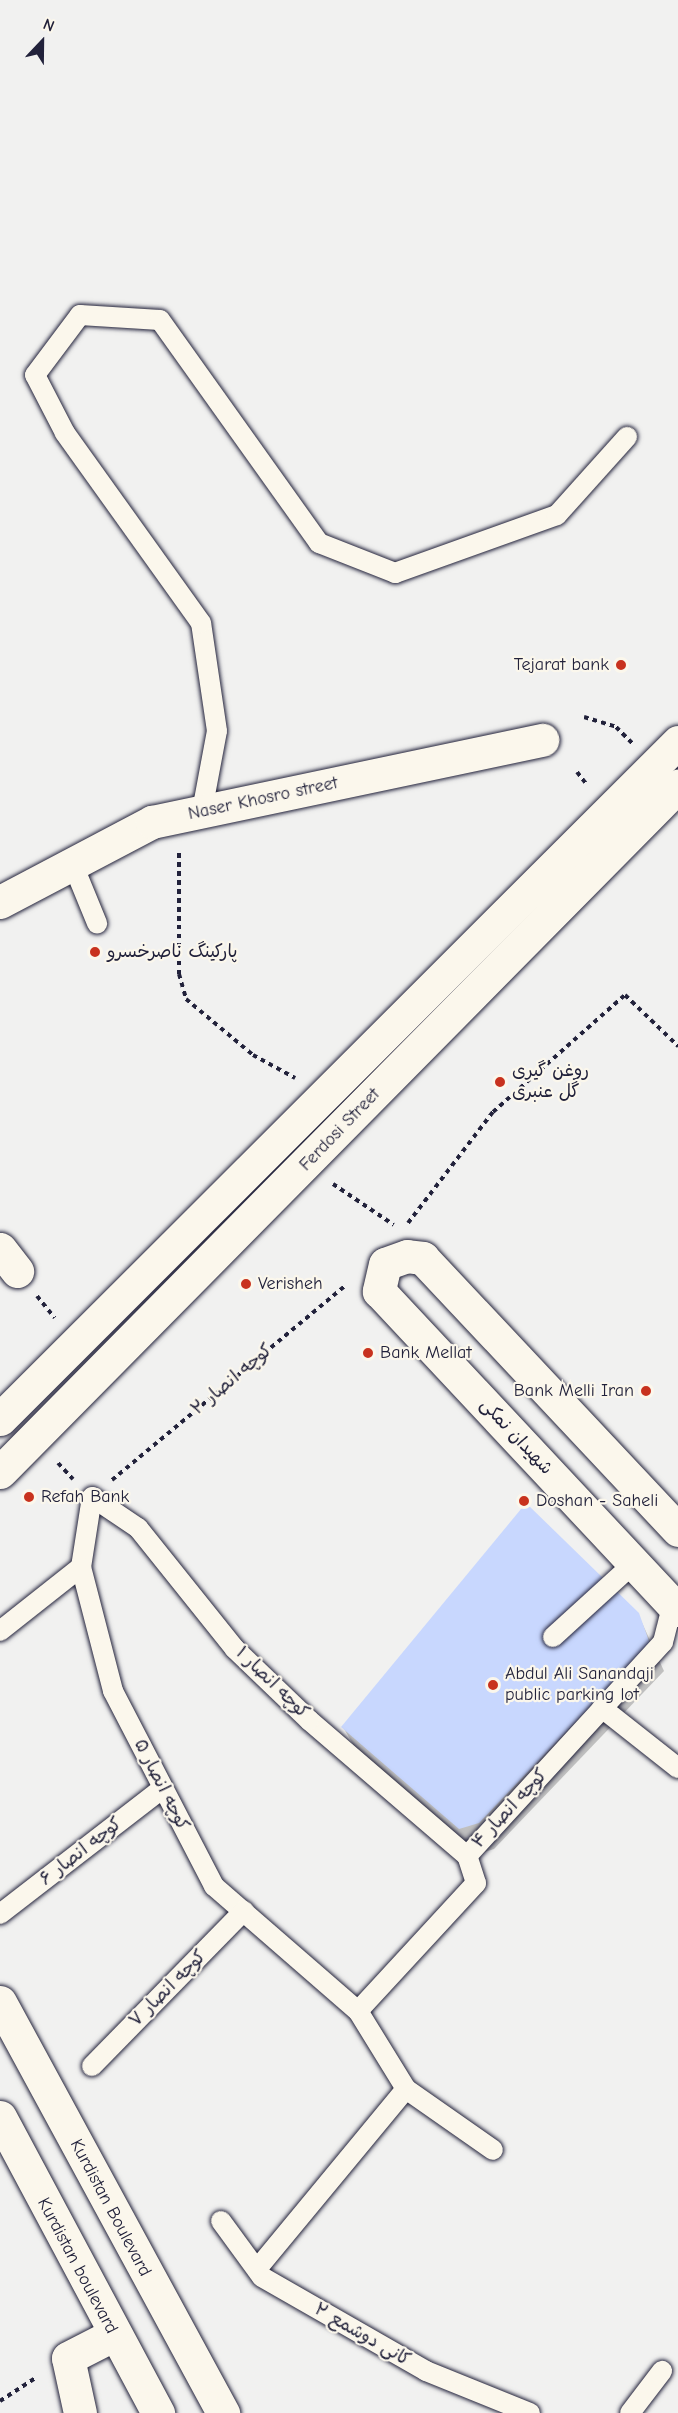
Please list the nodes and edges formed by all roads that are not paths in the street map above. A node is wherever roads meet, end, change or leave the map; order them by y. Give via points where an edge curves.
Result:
1 (627, 437) dead end
2 (542, 740) dead end
3 (678, 742) edge
4 (666, 775) edge
5 (202, 811) junction
6 (74, 867) junction
7 (0, 903) edge
8 (97, 923) dead end
9 (0, 1419) edge
10 (0, 1472) edge
11 (92, 1497) joint
12 (678, 1530) edge
13 (634, 1563) junction
14 (81, 1567) junction
15 (676, 1603) edge
16 (0, 1631) edge
17 (553, 1637) dead end
18 (602, 1708) junction
19 (678, 1768) edge
20 (162, 1789) junction
21 (467, 1856) junction
22 (244, 1911) junction
23 (0, 1914) edge
24 (0, 2002) edge
25 (358, 2011) junction
26 (92, 2066) dead end
27 (406, 2089) junction
28 (0, 2117) edge
29 (493, 2150) dead end
30 (221, 2221) dead end
31 (256, 2269) junction
32 (113, 2335) junction
33 (662, 2371) dead end
34 (80, 2413) edge
35 (158, 2413) edge
36 (223, 2413) edge
37 (530, 2413) edge
38 (630, 2413) edge

1 - 5 lane via 557,515 395,573 319,543 160,320 80,315 35,375 65,433 201,623 218,731
2 - 5 street, Naser Khosro street
3 - 4 street, Ferdosi Street
4 - 9 street, Ferdosi Street via 323,1093
4 - 10 street, Ferdosi Street via 305,1166
5 - 6 street, Naser Khosro street via 152,822
6 - 7 street, Naser Khosro street
6 - 8 lane
11 - 14 lane, کوچه انصار ۵
11 - 21 lane, کوچه انصار ۱ via 138,1528 235,1649 309,1720
12 - 13 street, شهیدان نمکی via 415,1248 408,1256 385,1264 379,1291
13 - 15 street, شهیدان نمکی
13 - 17 lane
14 - 16 lane
14 - 20 lane, کوچه انصار ۵ via 113,1691
15 - 18 lane, کوچه انصار ۴ via 663,1642
18 - 19 lane
18 - 21 lane, کوچه انصار ۴
20 - 22 lane, کوچه انصار ۵ via 214,1886
20 - 23 lane, کوچه انصار ۶
21 - 25 lane, کوچه انصار ۴ via 476,1883
22 - 25 lane, کوچه انصار ۵
22 - 26 lane, کوچه انصار ۷
24 - 36 street, Kurdistan Boulevard
25 - 27 lane, کوچه انصار ۵
27 - 29 lane
27 - 31 lane
28 - 32 street, Kurdistan boulevard
30 - 31 lane, کانی دوشمع ۲
31 - 37 lane, کانی دوشمع ۲ via 426,2371
32 - 34 street via 68,2358
32 - 35 street, Kurdistan boulevard
33 - 38 lane

